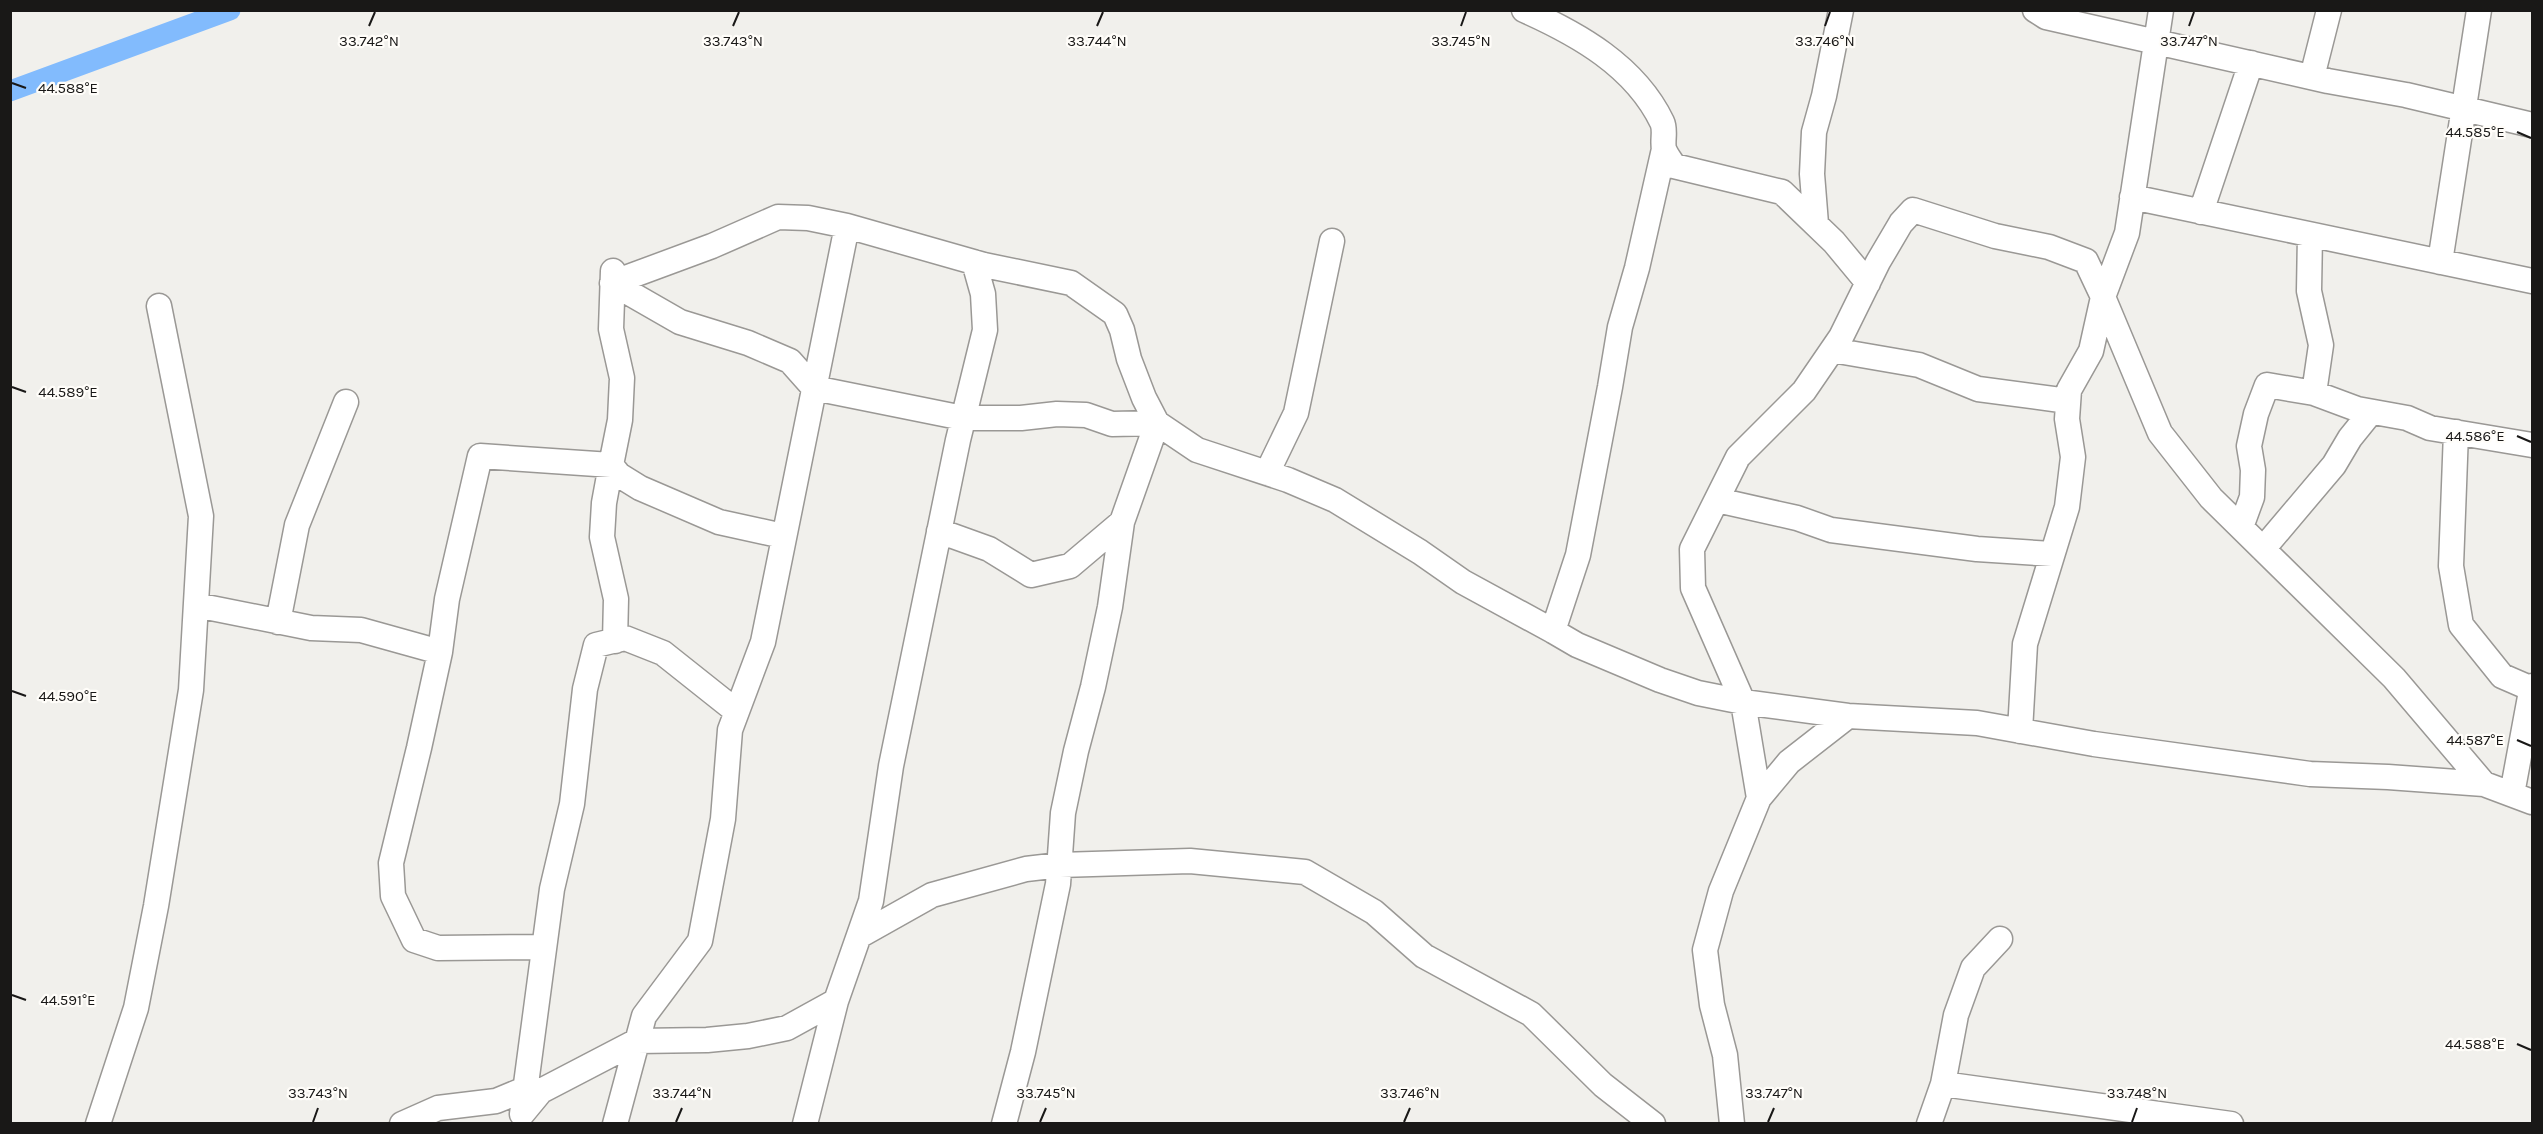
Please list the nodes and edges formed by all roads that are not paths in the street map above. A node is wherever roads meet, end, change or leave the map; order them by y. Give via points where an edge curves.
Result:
1 (1524, 10) edge
2 (1840, 10) edge
3 (2035, 10) edge
4 (2161, 10) edge
5 (2329, 10) edge
6 (2479, 10) edge
7 (2156, 41) junction
8 (2251, 63) junction
9 (2312, 77) junction
10 (2463, 111) junction
11 (2532, 126) edge
12 (1664, 149) junction
13 (2132, 197) junction
14 (2201, 212) junction
15 (1816, 224) junction
16 (847, 226) junction
17 (2310, 235) junction
18 (1332, 241) dead end
19 (974, 262) junction
20 (2440, 262) junction
21 (613, 276) junction
22 (2532, 281) edge
23 (1868, 283) junction
24 (2103, 297) junction
25 (159, 306) dead end
26 (1832, 350) junction
27 (814, 388) junction
28 (2314, 393) junction
29 (2068, 401) junction
30 (346, 402) dead end
31 (2371, 412) junction
32 (963, 418) junction
33 (1156, 423) junction
34 (2456, 432) junction
35 (2532, 445) edge
36 (611, 465) junction
37 (1267, 473) junction
38 (1716, 500) junction
39 (1122, 522) junction
40 (2241, 527) junction
41 (939, 531) junction
42 (783, 536) junction
43 (2263, 549) junction
44 (2052, 554) junction
45 (196, 605) junction
46 (278, 622) junction
47 (1553, 632) junction
48 (615, 641) junction
49 (440, 652) junction
50 (2532, 688) edge
51 (1743, 702) junction
52 (736, 711) junction
53 (1848, 716) junction
54 (2020, 731) junction
55 (2484, 784) junction
56 (1759, 798) junction
57 (2522, 798) edge
58 (1060, 865) junction
59 (859, 936) junction
60 (2000, 939) dead end
61 (543, 947) junction
62 (836, 1001) junction
63 (638, 1041) junction
64 (1943, 1084) junction
65 (533, 1090) junction
66 (520, 1119) edge
67 (98, 1124) edge
68 (402, 1124) edge
69 (615, 1124) edge
70 (806, 1124) edge
71 (1004, 1124) edge
72 (1653, 1124) edge
73 (1732, 1124) edge
74 (1929, 1124) edge
75 (2231, 1124) edge

1 - 12 street via 1576,34 1619,66 1648,99 1663,124
2 - 15 street via 1814,132
3 - 7 street via 2046,16
4 - 7 street
5 - 9 street
6 - 10 street
7 - 8 street
7 - 13 street
8 - 9 street
8 - 14 street
9 - 10 street via 2406,95
10 - 11 street
10 - 20 street
12 - 15 street via 1674,166 1782,192
12 - 47 street via 1620,327 1578,555
13 - 14 street
13 - 24 street via 2127,233
14 - 17 street
15 - 23 street
16 - 19 street
16 - 21 street via 808,218 778,218 712,246
16 - 27 street
17 - 20 street
17 - 28 street via 2309,291 2321,345
18 - 37 street via 1296,413
19 - 32 street via 983,294 985,330
19 - 33 street via 1071,283 1115,314
20 - 22 street
21 - 27 street via 680,322 790,361
21 - 36 street via 611,329 622,378 620,420
23 - 24 street via 1913,210 2086,261
23 - 26 street
24 - 29 street via 2091,351 2069,390
24 - 40 street via 2160,433 2211,498
25 - 45 street via 201,516
26 - 29 street via 1919,365 1978,389
26 - 38 street via 1804,391 1738,457
27 - 32 street
27 - 42 street
28 - 31 street
28 - 40 street via 2267,385 2249,446 2252,497
29 - 44 street via 2073,457 2067,507
30 - 46 street via 297,525
31 - 34 street
31 - 43 street via 2334,465
32 - 33 street via 1057,414 1086,415 1112,424
32 - 41 street
33 - 37 street via 1197,450
33 - 39 street
34 - 35 street
34 - 50 street via 2451,566 2461,625 2502,676
36 - 42 street via 640,488 719,522
36 - 48 street via 602,537 616,600
36 - 49 street via 480,456 447,599
37 - 47 street via 1335,500 1463,582
38 - 44 street via 1797,518 1831,530 1977,549
38 - 51 street via 1692,549 1693,588
39 - 41 street via 1070,566 1031,575 989,549
39 - 58 street via 1110,607 1063,813
40 - 43 street
41 - 59 street via 891,766 871,901
42 - 52 street via 763,642
43 - 55 street via 2394,678
44 - 54 street via 2025,644
45 - 46 street
45 - 67 street via 191,690 156,906 136,1008
46 - 49 street via 361,630
47 - 51 street via 1660,680
48 - 52 street via 625,638 663,653
48 - 61 street via 597,645 585,689 572,804
49 - 61 street via 391,863 393,896 414,940 438,948
50 - 57 street
51 - 53 street
51 - 56 street
52 - 63 street via 730,729 723,819 700,941 644,1016
53 - 54 street via 1977,723
53 - 56 street via 1789,762
54 - 55 street via 2310,774
55 - 57 street
56 - 73 street via 1721,891 1705,950 1712,1005 1725,1055
58 - 59 street via 1026,869 932,895
58 - 71 street via 1026,1041
58 - 72 street via 1190,861 1305,872 1374,912 1424,956 1531,1014 1603,1085
59 - 62 street
60 - 64 street via 1973,968 1956,1016
61 - 65 street
62 - 63 street via 787,1028 748,1036
62 - 70 street
63 - 65 street
63 - 69 street
64 - 74 street
64 - 75 street
65 - 66 street
65 - 68 street via 496,1101 438,1108

